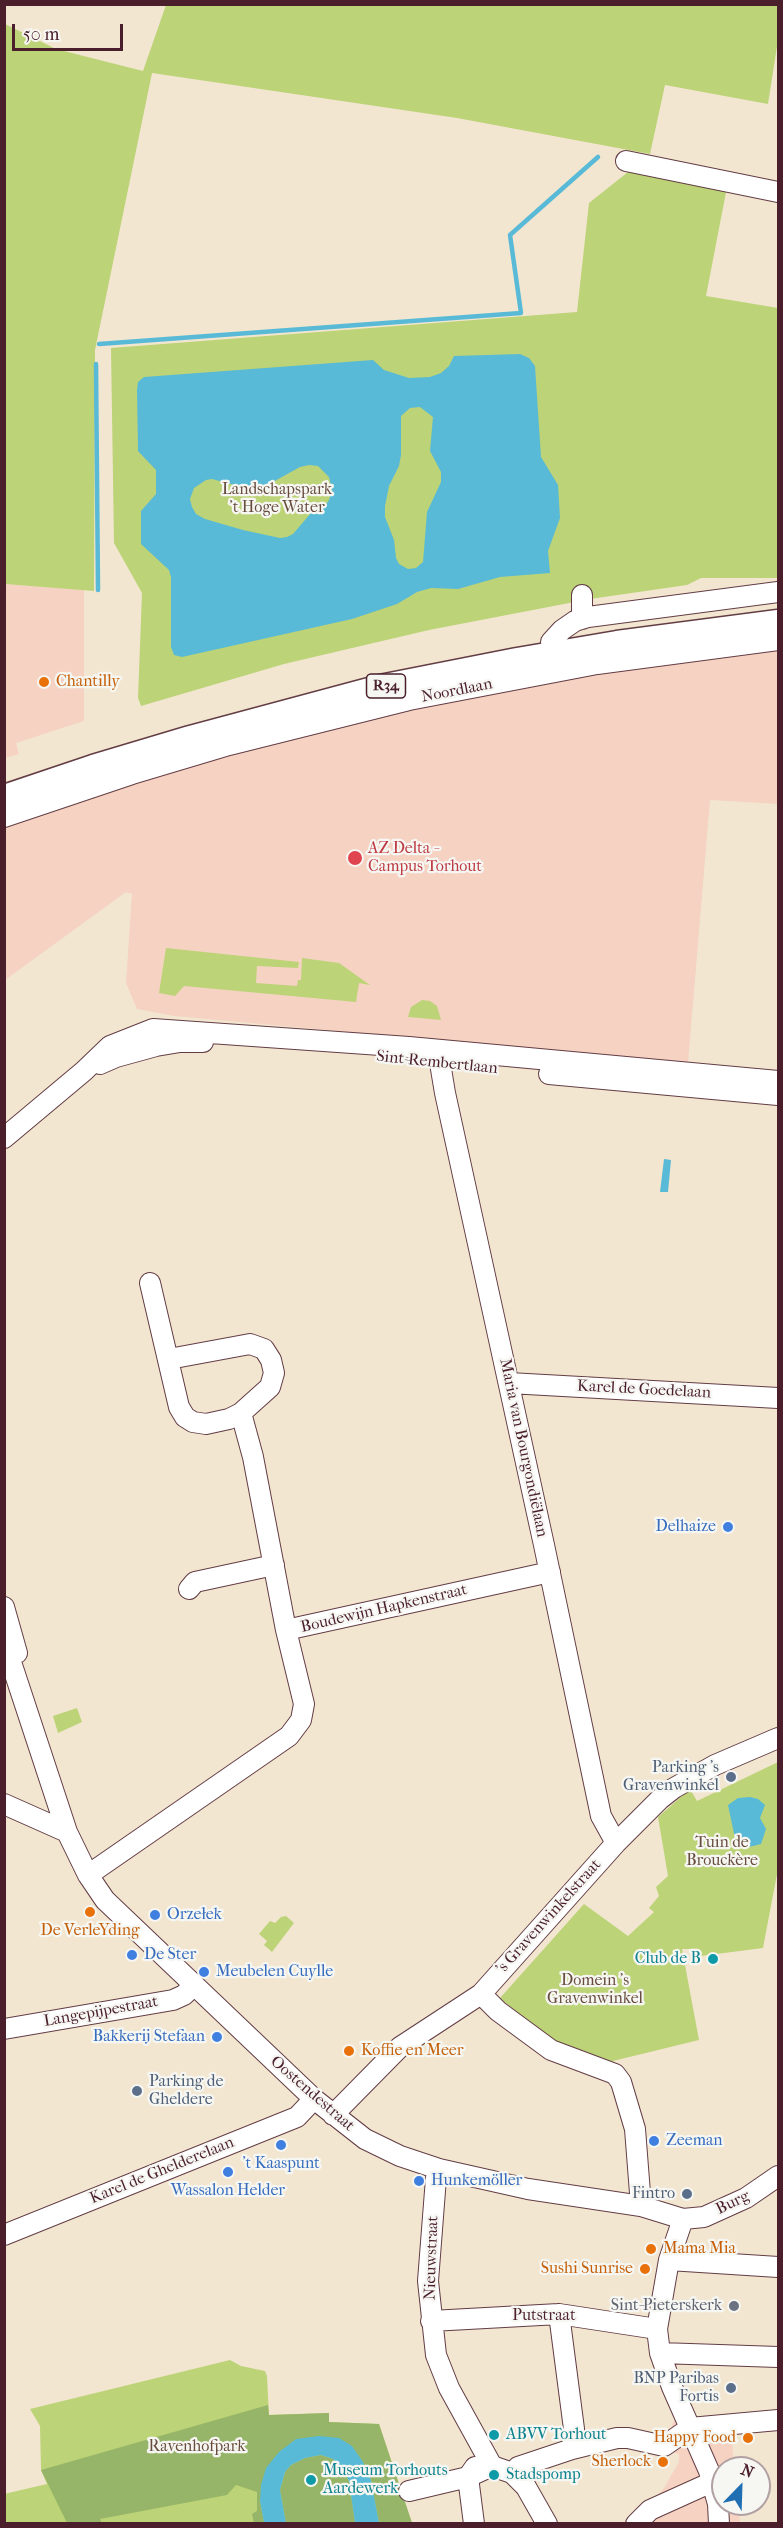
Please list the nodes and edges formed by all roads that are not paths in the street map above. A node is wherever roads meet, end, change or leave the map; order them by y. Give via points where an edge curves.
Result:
1 (626, 161) dead end
2 (778, 192) edge
3 (778, 592) edge
4 (582, 595) dead end
5 (778, 610) edge
6 (582, 619) junction
7 (778, 622) edge
8 (778, 640) edge
9 (551, 642) junction
10 (4, 785) edge
11 (4, 797) edge
12 (4, 817) edge
13 (441, 1056) junction
14 (631, 1075) junction
15 (778, 1080) edge
16 (778, 1095) edge
17 (4, 1138) edge
18 (150, 1283) dead end
19 (169, 1359) junction
20 (509, 1383) junction
21 (778, 1398) edge
22 (241, 1413) junction
23 (274, 1565) junction
24 (550, 1572) junction
25 (189, 1589) dead end
26 (4, 1607) edge
27 (286, 1630) junction
28 (4, 1641) edge
29 (778, 1738) edge
30 (4, 1804) edge
31 (67, 1832) junction
32 (616, 1843) junction
33 (87, 1875) junction
34 (193, 1986) junction
35 (481, 1994) junction
36 (4, 2029) edge
37 (314, 2099) junction
38 (333, 2115) junction
39 (439, 2169) junction
40 (777, 2178) edge
41 (641, 2206) junction
42 (683, 2219) junction
43 (4, 2235) edge
44 (669, 2260) junction
45 (778, 2266) edge
46 (559, 2314) junction
47 (431, 2320) junction
48 (657, 2330) junction
49 (660, 2353) junction
50 (778, 2356) edge
51 (778, 2420) edge
52 (690, 2428) junction
53 (572, 2449) junction
54 (489, 2462) junction
55 (512, 2473) junction
56 (468, 2477) junction
57 (711, 2480) edge
58 (711, 2482) edge
59 (409, 2491) dead end
60 (474, 2523) edge
61 (547, 2523) edge
62 (636, 2523) edge

1 - 2 street
3 - 6 street, Noordlaan
4 - 6 street
5 - 9 main road, Noordlaan / R34
6 - 9 street, Noordlaan via 562,630
7 - 11 main road, Noordlaan / R34 via 617,642 380,687 93,766
8 - 12 street, Noordlaan via 597,664 409,700 219,748
9 - 10 main road, Noordlaan / R34 via 383,676 244,710
13 - 14 street, Sint-Rembertlaan
13 - 17 street, Sint-Rembertlaan via 244,1039 180,1042 154,1037 84,1071
13 - 20 street, Maria van Bourgondiëlaan via 445,1093
14 - 15 street, Sint-Rembertlaan
14 - 16 street, Sint-Rembertlaan
18 - 19 street
19 - 22 street via 179,1407 185,1417 206,1424
19 - 22 street via 250,1344 264,1349 274,1374 270,1387
20 - 21 street, Karel de Goedelaan
20 - 24 street, Maria van Bourgondiëlaan
22 - 23 street
23 - 25 street via 195,1582
23 - 27 street
24 - 27 street, Boudewijn Hapkenstraat
24 - 32 street, Maria van Bourgondiëlaan via 601,1816
26 - 31 street, Oostendestraat
27 - 33 street, Boudewijn Hapkenstraat via 304,1704 301,1720 290,1736
28 - 31 street, Oostendestraat
29 - 32 street, 's Gravenwinkelstraat via 674,1788
30 - 31 street
31 - 33 street, Oostendestraat
32 - 35 street, 's Gravenwinkelstraat
33 - 34 street, Oostendestraat via 105,1900
34 - 36 street, Langepijpestraat via 173,2000
34 - 37 street, Oostendestraat
35 - 38 street, 's Gravenwinkelstraat via 400,2047
35 - 41 street via 551,2049 615,2074 635,2129
37 - 38 street, Oostendestraat
37 - 43 street, Karel de Ghelderelaan via 297,2117
38 - 39 street, Oostendestraat via 365,2139
39 - 41 street, Oostendestraat via 528,2189
39 - 47 street, Nieuwstraat via 428,2281
40 - 42 street, Burg via 746,2198 704,2217
41 - 42 street, Oostendestraat
42 - 44 street
44 - 45 street
44 - 48 street
46 - 47 street, Putstraat
46 - 48 street, Putstraat
46 - 53 street via 574,2429
47 - 54 street, Nieuwstraat via 442,2373
48 - 49 street
49 - 50 street
49 - 52 street
51 - 52 street
52 - 53 street via 664,2446 616,2438
52 - 57 street
53 - 55 street via 518,2467
54 - 55 street
54 - 56 street
55 - 61 street via 526,2487
56 - 59 street
56 - 60 street
58 - 62 street via 650,2510

